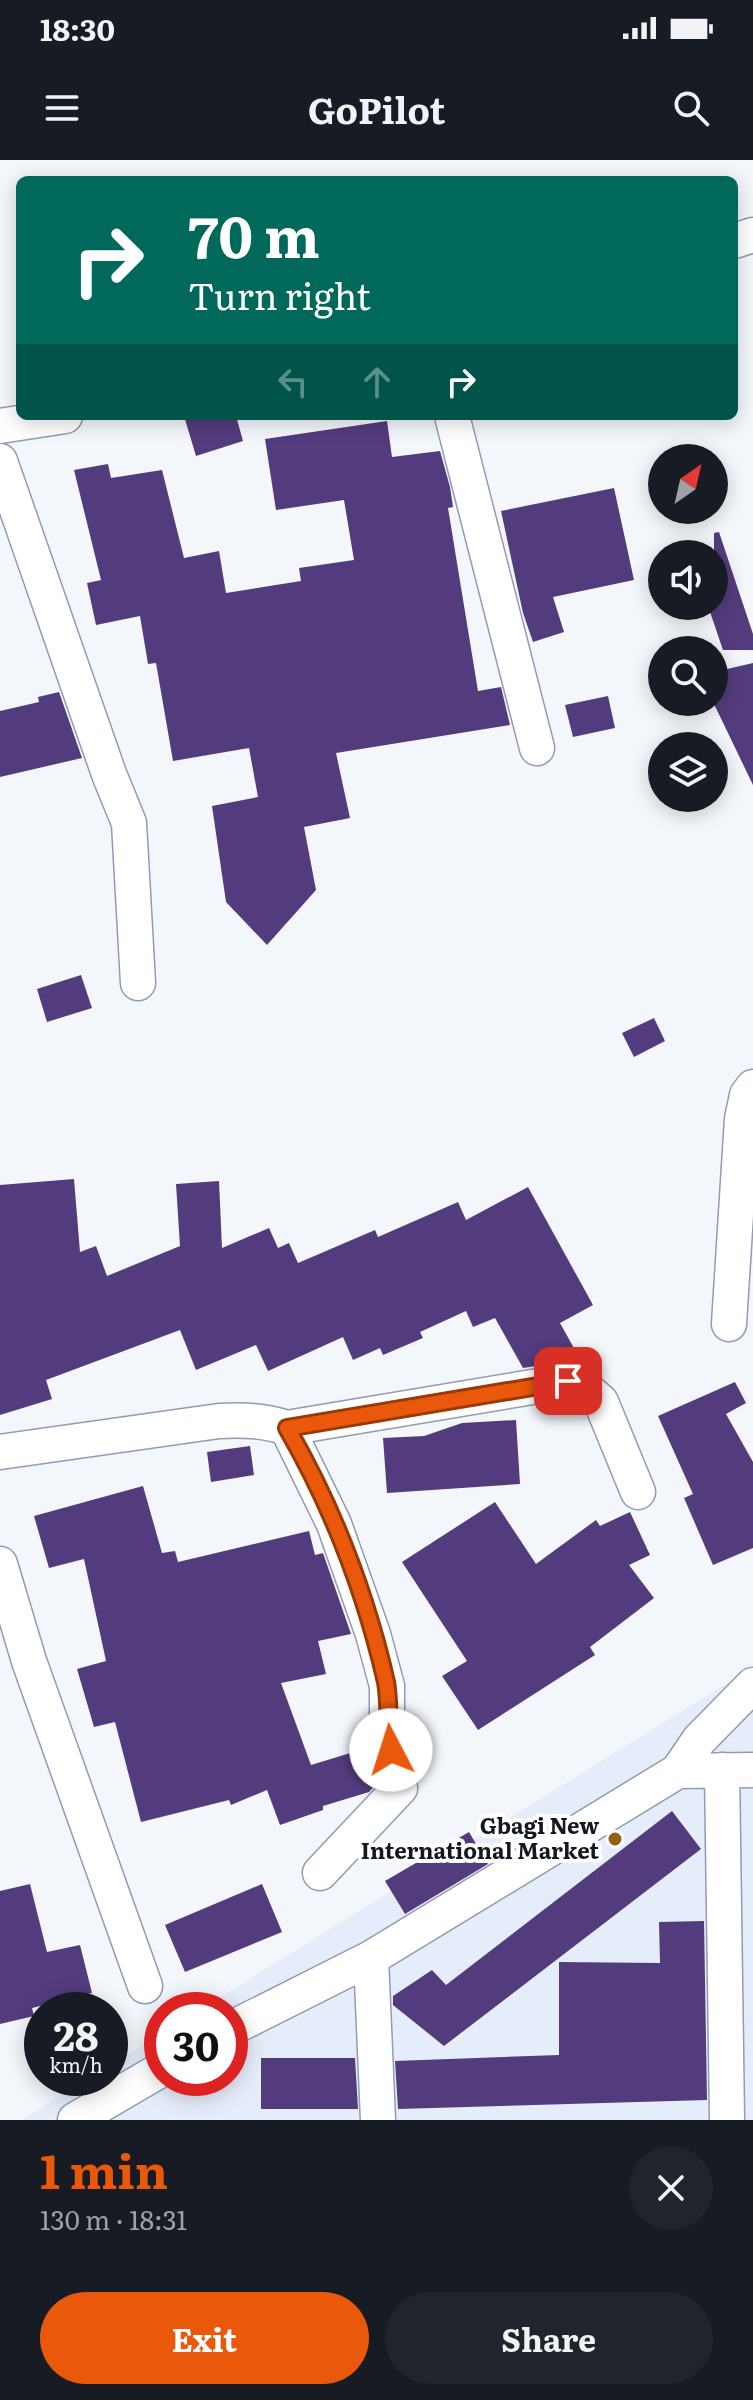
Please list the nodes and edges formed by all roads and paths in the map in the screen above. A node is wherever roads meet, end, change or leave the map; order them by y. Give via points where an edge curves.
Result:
1 (39, 420) edge
2 (453, 420) edge
3 (0, 426) edge
4 (0, 461) edge
5 (537, 748) dead end
6 (138, 983) dead end
7 (753, 1087) edge
8 (729, 1324) dead end
9 (287, 1428) junction
10 (0, 1452) edge
11 (638, 1492) dead end
12 (0, 1564) edge
13 (14, 1665) edge
14 (753, 1685) edge
15 (737, 1770) edge
16 (678, 1771) junction
17 (320, 1873) dead end
18 (371, 1958) junction
19 (145, 1986) dead end
20 (248, 2020) edge
21 (144, 2080) edge
22 (75, 2120) edge
23 (378, 2120) edge
24 (727, 2120) edge

1 - 3 street
2 - 5 street
4 - 6 street via 129,823
7 - 8 street via 742,1119
9 - 10 street via 272,1422 219,1421
9 - 11 street via 568,1381 601,1402
9 - 17 street via 334,1524 373,1634 387,1686 387,1730 400,1788
12 - 13 street
13 - 19 street
14 - 16 street via 699,1740
15 - 16 street
15 - 24 street
16 - 18 street
18 - 20 street
18 - 23 street
21 - 22 street

